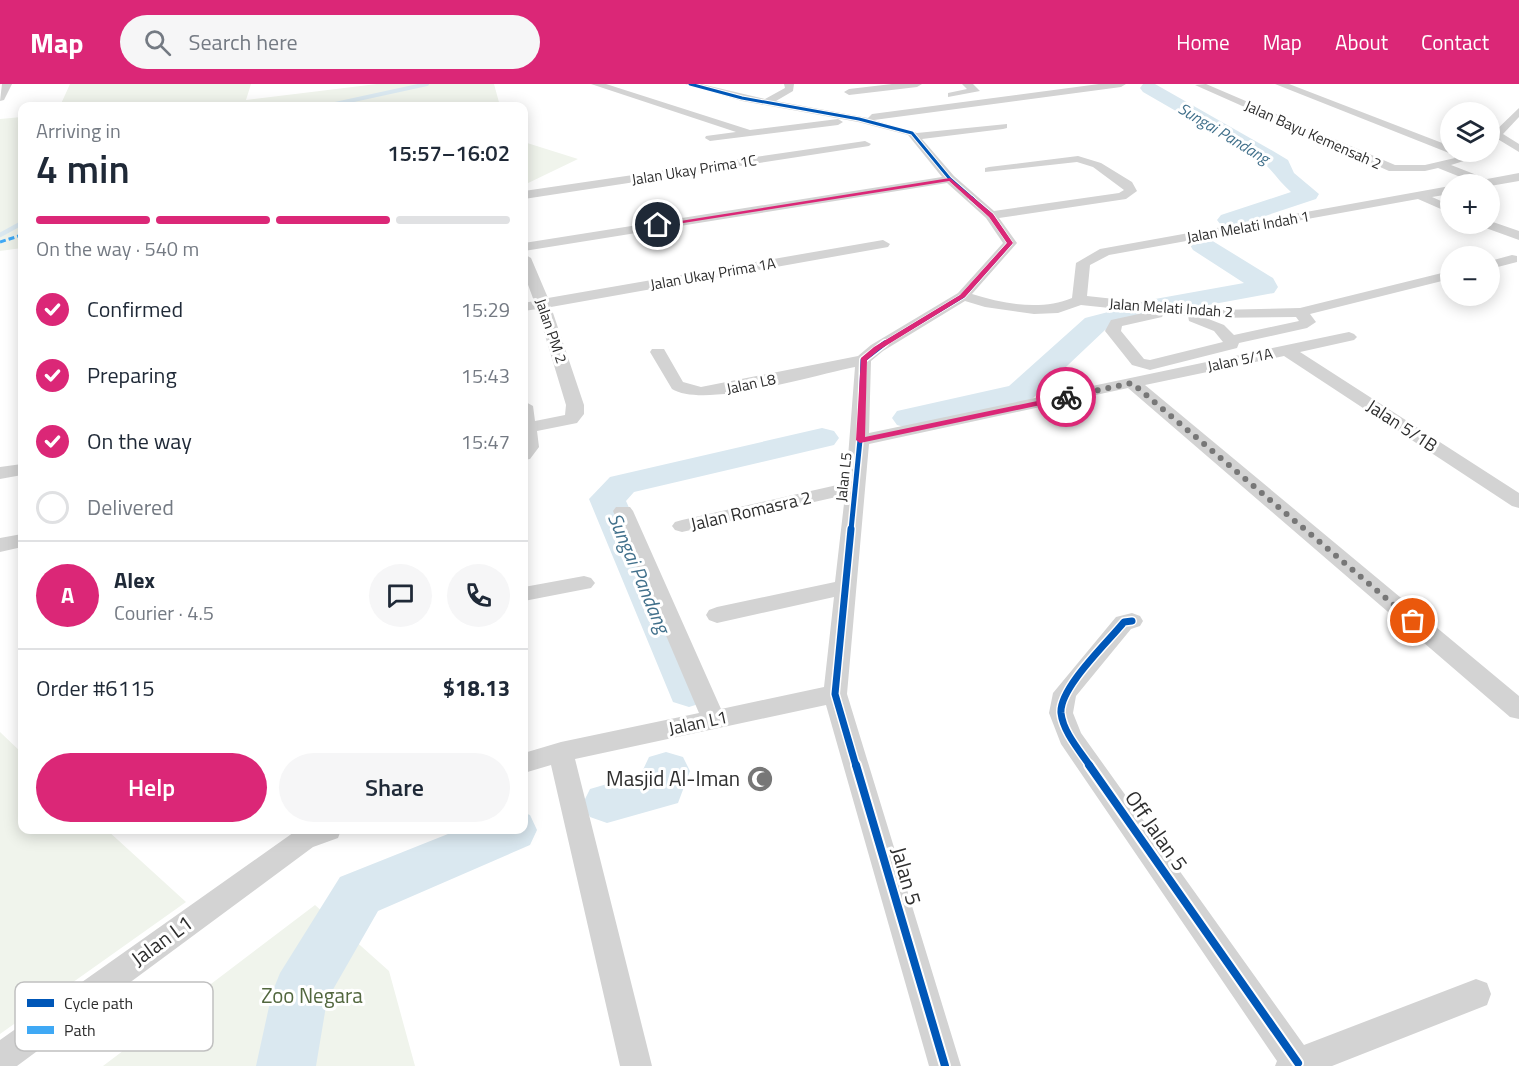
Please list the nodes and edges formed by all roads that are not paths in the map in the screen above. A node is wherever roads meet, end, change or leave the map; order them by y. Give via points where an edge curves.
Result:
1 (7, 84) edge
2 (596, 84) edge
3 (690, 84) edge
4 (789, 84) edge
5 (917, 84) edge
6 (967, 84) edge
7 (1063, 84) edge
8 (1121, 84) edge
9 (1280, 84) edge
10 (1200, 86) dead end
11 (1075, 90) junction
12 (849, 92) dead end
13 (0, 98) edge
14 (767, 102) junction
15 (1519, 111) edge
16 (885, 115) junction
17 (859, 119) junction
18 (1002, 126) dead end
19 (751, 133) junction
20 (916, 136) junction
21 (710, 138) dead end
22 (865, 144) dead end
23 (1440, 146) edge
24 (1519, 149) edge
25 (1452, 162) edge
26 (1439, 165) junction
27 (1425, 168) junction
28 (988, 170) dead end
29 (1441, 174) edge
30 (1459, 174) edge
31 (1519, 177) edge
32 (950, 179) junction
33 (1500, 181) edge
34 (1440, 192) edge
35 (528, 194) edge
36 (1420, 196) junction
37 (1440, 204) edge
38 (991, 215) junction
39 (1500, 229) edge
40 (1519, 236) edge
41 (883, 244) dead end
42 (528, 246) edge
43 (1512, 259) dead end
44 (1500, 262) edge
45 (528, 268) edge
46 (1440, 277) edge
47 (963, 296) junction
48 (1079, 300) junction
49 (543, 304) junction
50 (528, 306) edge
51 (1300, 312) junction
52 (1349, 337) dead end
53 (1231, 340) junction
54 (1286, 350) junction
55 (658, 352) dead end
56 (864, 360) junction
57 (1132, 383) junction
58 (528, 416) edge
59 (528, 432) edge
60 (860, 440) junction
61 (528, 450) edge
62 (18, 471) edge
63 (0, 473) edge
64 (856, 487) junction
65 (1519, 502) edge
66 (623, 511) dead end
67 (682, 526) dead end
68 (18, 542) edge
69 (0, 545) edge
70 (584, 583) dead end
71 (845, 587) junction
72 (528, 593) edge
73 (717, 615) dead end
74 (1132, 621) dead end
75 (835, 694) junction
76 (1519, 710) edge
77 (714, 720) junction
78 (561, 752) junction
79 (528, 763) edge
80 (311, 834) edge
81 (106, 982) edge
82 (1476, 994) dead end
83 (15, 1048) edge
84 (0, 1059) edge
85 (1295, 1064) edge
86 (636, 1066) edge
87 (945, 1066) edge

1 - 13 street
2 - 19 street
3 - 14 street
4 - 14 street via 790,89
5 - 12 street
6 - 16 street via 975,91 876,108
7 - 11 street
8 - 11 street
9 - 23 street
10 - 27 street, Jalan Bayu Kemensah 2 via 1393,169
11 - 16 street
14 - 17 street
15 - 24 street via 1496,135
16 - 17 street
17 - 19 street
17 - 20 street
18 - 20 street
19 - 21 street
20 - 32 street
22 - 35 street, Jalan Ukay Prima 1C
25 - 26 street
26 - 27 street
26 - 30 street
27 - 29 street
28 - 38 street via 1078,159 1097,165 1131,191 1122,196
31 - 33 street
32 - 38 street
32 - 42 street
34 - 36 street, Jalan Melati Indah 1
36 - 37 street
36 - 48 street, Jalan Melati Indah 1 via 1105,252 1083,263
38 - 47 street via 1010,243
39 - 40 street
41 - 49 street, Jalan Ukay Prima 1A
43 - 44 street
45 - 49 street, Jalan PM 2
46 - 51 street, Jalan Melati Indah 2
47 - 48 street, Jalan Melati Indah 2 via 1034,310 1058,309
47 - 56 street via 876,348
48 - 51 street, Jalan Melati Indah 2 via 1215,314
49 - 50 street, Jalan Ukay Prima 1A
49 - 58 street, Jalan PM 2 via 575,414 571,419
51 - 53 street via 1308,322
52 - 54 street, Jalan 5/1A
53 - 53 street via 1219,328 1172,314 1116,323 1113,331 1138,362 1150,365 1231,345
54 - 57 street, Jalan 5/1A
54 - 65 street, Jalan 5/1B
55 - 56 street, Jalan L8 via 675,385 694,393
56 - 60 street, Jalan L5
57 - 60 street, Jalan 5/1A
57 - 76 street
59 - 61 street
60 - 64 street, Jalan L5
62 - 63 street
64 - 67 street, Jalan Romasra 2
64 - 71 street, Jalan L5
66 - 77 street
68 - 69 street
70 - 72 street
71 - 73 street
71 - 75 street, Jalan L5
74 - 85 street, Off Jalan 5 via 1124,622 1065,693 1062,713 1070,737
75 - 77 street, Jalan L1
75 - 87 street, Jalan 5
77 - 78 street, Jalan L1
78 - 79 street, Jalan L1
78 - 86 street
80 - 81 street, Jalan L1
82 - 85 street, Off Jalan 5
83 - 84 street, Jalan L1

